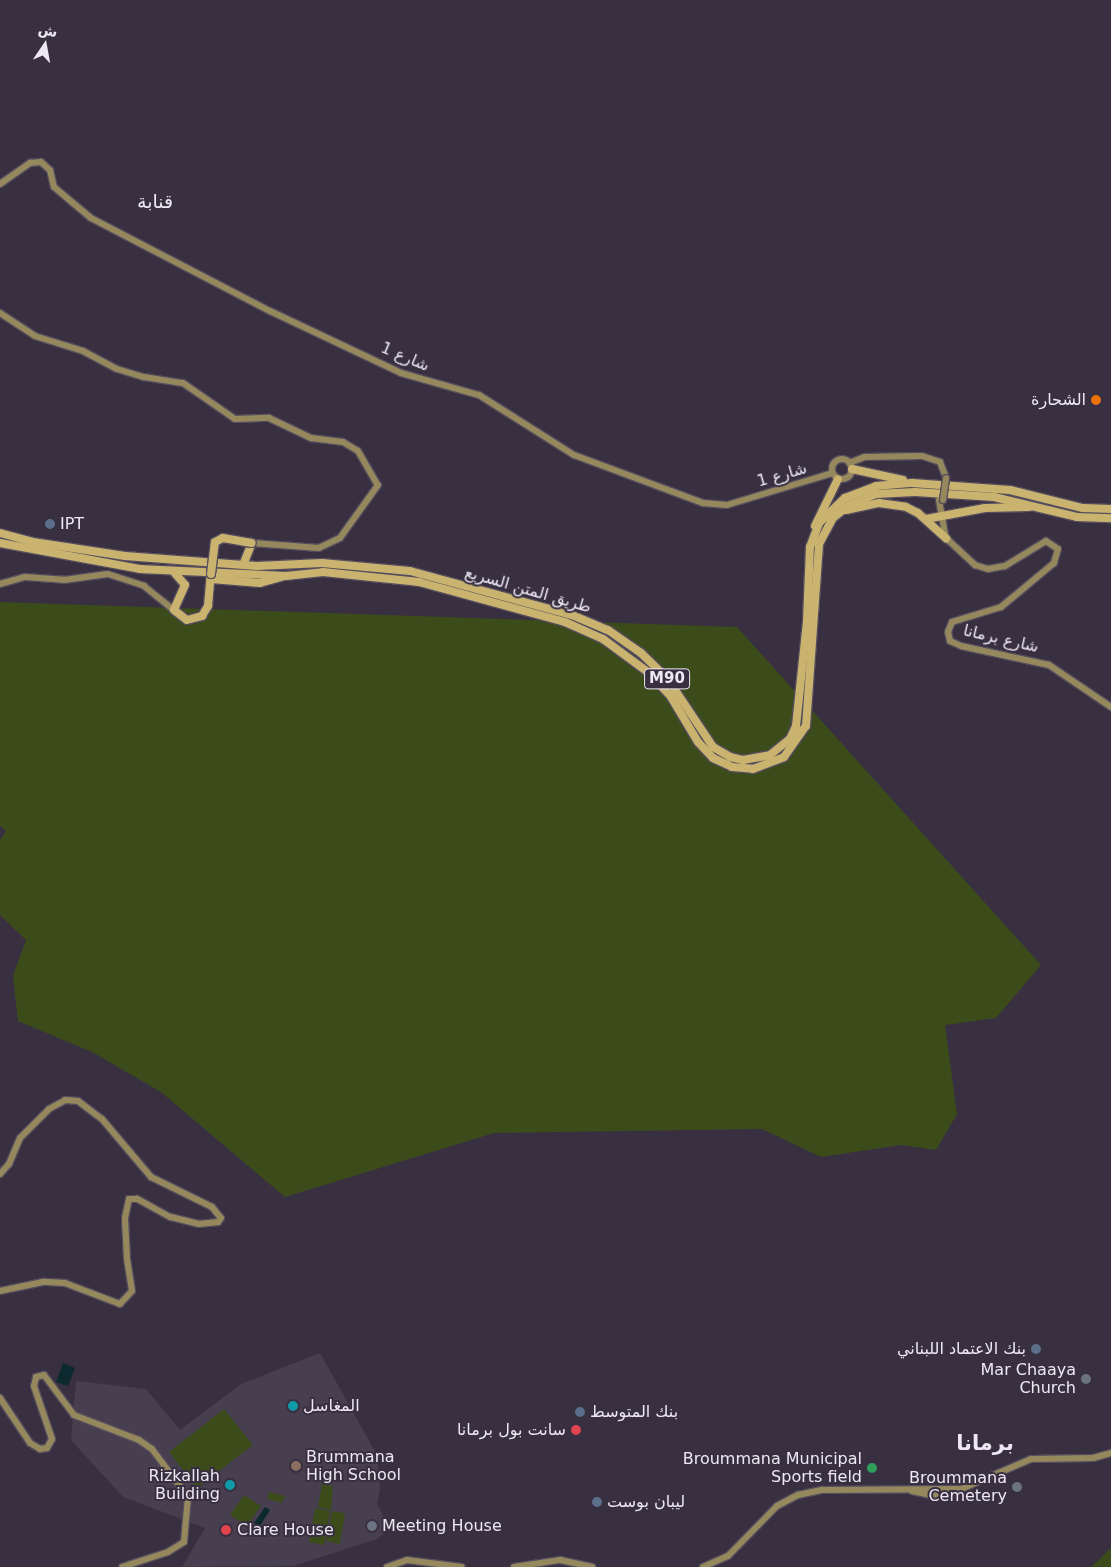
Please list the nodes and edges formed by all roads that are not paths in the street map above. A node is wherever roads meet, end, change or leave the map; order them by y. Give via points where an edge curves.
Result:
1 (0, 184) edge
2 (0, 313) edge
3 (850, 466) junction
4 (832, 473) junction
5 (838, 479) junction
6 (912, 483) junction
7 (1039, 506) junction
8 (1111, 509) edge
9 (839, 512) junction
10 (942, 517) junction
11 (1111, 518) edge
12 (926, 519) junction
13 (0, 533) edge
14 (813, 534) junction
15 (946, 538) junction
16 (0, 543) edge
17 (251, 547) junction
18 (243, 565) junction
19 (257, 566) junction
20 (173, 571) junction
21 (286, 576) junction
22 (211, 577) junction
23 (0, 584) edge
24 (174, 610) junction
25 (1111, 706) edge
26 (0, 1174) edge
27 (0, 1291) edge
28 (0, 1398) edge
29 (1111, 1453) edge
30 (122, 1567) edge
31 (387, 1567) edge
32 (462, 1567) edge
33 (514, 1567) edge
34 (592, 1567) edge
35 (703, 1567) edge

1 - 4 street, شارع 1 via 30,163 41,162 50,170 54,187 91,218 261,306 401,373 479,395 574,455 703,503 727,505
2 - 17 street via 35,336 84,351 118,368 144,377 183,383 235,419 269,418 311,438 343,442 358,450 378,485 340,538 319,548
3 - 4 street, شارع 1 via 837,461
3 - 5 street via 848,477
3 - 6 highway
3 - 10 street, bridge via 860,458 936,459 944,467
4 - 5 street
5 - 14 highway via 817,516
6 - 8 highway, طريق المتن السريع / M90 via 1010,490 1083,508
6 - 14 highway, طريق المتن السريع / M90 via 888,483 854,492 826,514
7 - 9 highway, طريق المتن السريع / M90 via 994,497 899,491 860,499
7 - 10 highway via 984,508
7 - 11 highway, طريق المتن السريع / M90 via 1094,520
9 - 12 highway via 868,504 892,503 912,508
9 - 21 highway, طريق المتن السريع / M90 via 824,530 817,555 814,642 806,726 784,757 752,769 732,766 713,758 698,742 671,697 648,672 621,651 583,629 419,582 323,572
10 - 12 highway
10 - 15 street
12 - 15 highway
13 - 18 highway, طريق المتن السريع / M90 via 86,552
14 - 19 highway, طريق المتن السريع / M90 via 808,558 807,621 796,726 779,749 754,760 730,757 713,747 667,678 622,638 590,621 410,571 322,563
15 - 25 street, شارع برمانا via 964,558 988,569 1005,566 1039,543 1046,541 1055,545 1057,555 1047,570 1001,607 954,620 949,628 949,639 961,646 1049,666
16 - 20 highway, طريق المتن السريع / M90 via 106,565
17 - 18 highway
17 - 19 highway
17 - 22 highway, bridge via 223,538 215,542
18 - 19 highway, طريق المتن السريع / M90
20 - 21 highway, طريق المتن السريع / M90
20 - 24 highway via 185,585
21 - 22 highway via 260,583
22 - 24 highway via 208,606 202,616 188,620
23 - 24 street via 25,577 64,580 108,574 144,586
26 - 27 street via 9,1164 20,1138 49,1109 65,1100 78,1101 102,1119 151,1177 212,1207 221,1218 218,1222 199,1224 170,1217 129,1198 125,1218 132,1291 120,1304 76,1286 54,1282
28 - 30 street via 30,1443 40,1449 48,1448 52,1439 34,1386 36,1376 44,1375 74,1415 140,1440 152,1449 188,1497 188,1529 184,1542 168,1552
29 - 35 street via 1093,1458 1031,1459 958,1489 931,1495 912,1491 822,1490 789,1498 769,1513 728,1556
31 - 32 street via 407,1560
33 - 34 street via 560,1560

